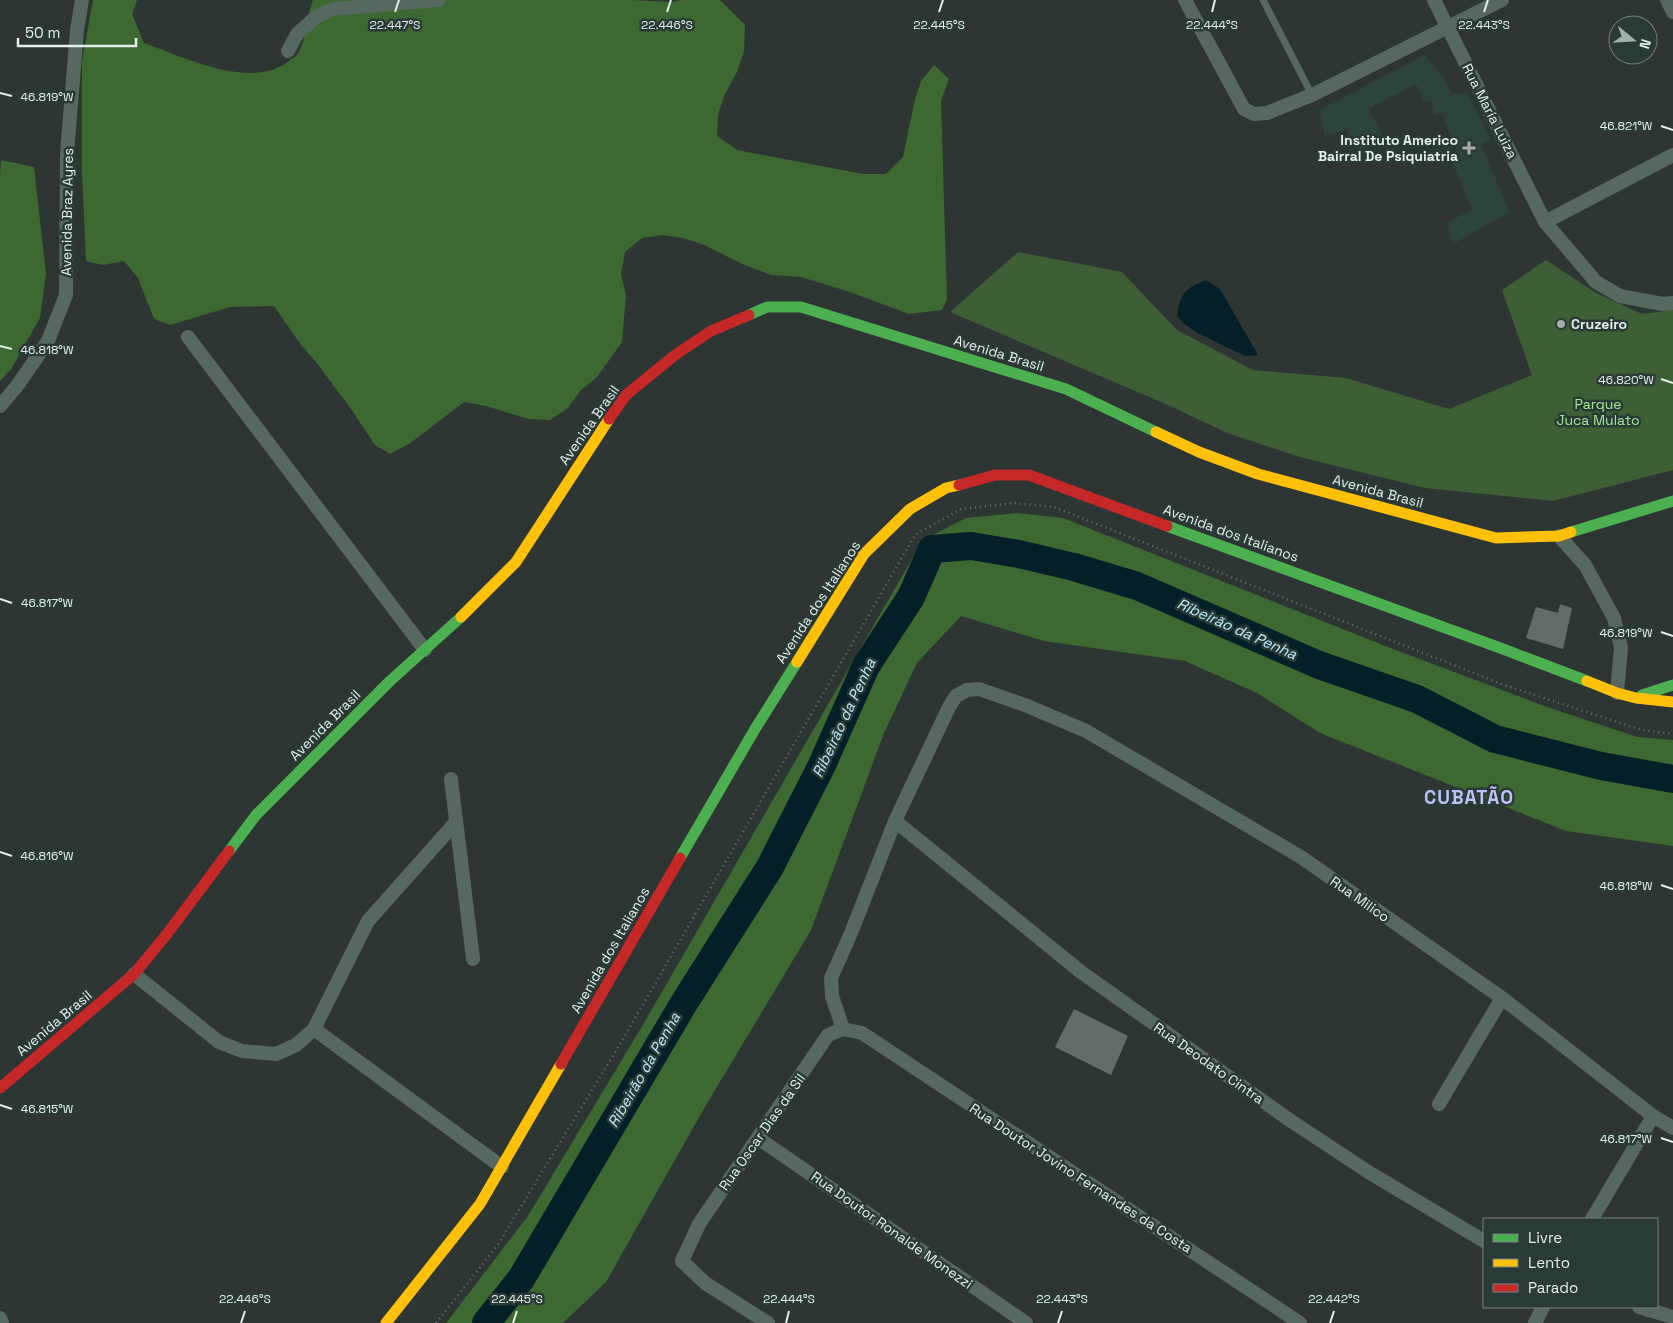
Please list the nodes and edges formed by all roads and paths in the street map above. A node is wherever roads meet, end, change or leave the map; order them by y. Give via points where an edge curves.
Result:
1 (82, 0) edge
2 (438, 0) edge
3 (1184, 0) edge
4 (1263, 0) edge
5 (1434, 0) edge
6 (1502, 0) edge
7 (1667, 0) edge
8 (1673, 12) edge
9 (1448, 28) junction
10 (288, 51) dead end
11 (1312, 95) junction
12 (1673, 155) edge
13 (1545, 222) junction
14 (1673, 303) edge
15 (188, 337) dead end
16 (0, 406) edge
17 (1673, 501) edge
18 (1559, 536) junction
19 (426, 650) junction
20 (1673, 685) edge
21 (1617, 693) junction
22 (1636, 698) junction
23 (1673, 702) edge
24 (1673, 734) edge
25 (451, 779) dead end
26 (896, 821) junction
27 (456, 822) junction
28 (473, 959) dead end
29 (134, 974) junction
30 (1502, 998) junction
31 (314, 1029) junction
32 (843, 1029) junction
33 (0, 1088) edge
34 (1439, 1104) dead end
35 (1653, 1116) junction
36 (1673, 1128) edge
37 (758, 1138) junction
38 (502, 1167) junction
39 (1593, 1218) edge
40 (1483, 1240) edge
41 (1542, 1308) edge
42 (1642, 1308) edge
43 (1673, 1317) edge
44 (0, 1318) edge
45 (2, 1323) edge
46 (386, 1323) edge
47 (436, 1323) edge
48 (768, 1323) edge
49 (1026, 1323) edge
50 (1300, 1323) edge
51 (1535, 1323) edge

1 - 16 street, Avenida Braz Ayres via 67,153 66,295 48,341 18,386
2 - 10 street via 333,9 316,16 297,34
3 - 11 street via 1244,109 1254,114 1267,113
4 - 11 lane
5 - 9 street, Rua María Luiza
6 - 9 street
7 - 8 street
9 - 11 street
9 - 13 street, Rua María Luiza
12 - 13 street
13 - 14 street, Rua María Luiza via 1596,282 1620,296
15 - 19 street
17 - 18 street, Avenida Brasil
18 - 19 street, Avenida Brasil via 1496,538 1258,474 1199,452 1066,389 801,307 767,308 711,331 626,395 516,562
18 - 21 street via 1585,565 1614,618 1621,647
19 - 29 street, Avenida Brasil via 256,815
20 - 22 street
21 - 22 street, Avenida dos Italianos
21 - 38 street, Avenida dos Italianos via 1029,475 995,475 946,488 910,510 864,554 755,728
22 - 23 street, Avenida dos Italianos
24 - 47 path via 1642,730 1504,685 1054,507 1014,503 961,509 915,535 618,1047 497,1246
25 - 27 street
26 - 30 street, Rua Milico via 949,707 956,696 967,690 979,689 1086,731 1301,857
26 - 32 street, Rua Milico via 831,978 832,996
26 - 40 street, Rua Deodato Cintra via 1081,972 1291,1121
27 - 28 street
27 - 31 street via 368,921
29 - 31 street via 219,1042 242,1051 276,1054 296,1045
29 - 33 street, Avenida Brasil
30 - 34 street
30 - 35 street, Rua Milico
31 - 38 street
32 - 37 street, Rua Oscar Dias da Sil via 828,1035
32 - 50 street, Rua Doutor Jovino Fernandes da Costa via 862,1033
35 - 36 street, Rua Milico
35 - 39 street
37 - 48 street, Rua Oscar Dias da Sil via 699,1224 682,1261 705,1283
37 - 49 street, Rua Doutor Ronalde Monezzi
38 - 46 street, Avenida dos Italianos via 480,1204
41 - 51 street
42 - 43 street
44 - 45 street

